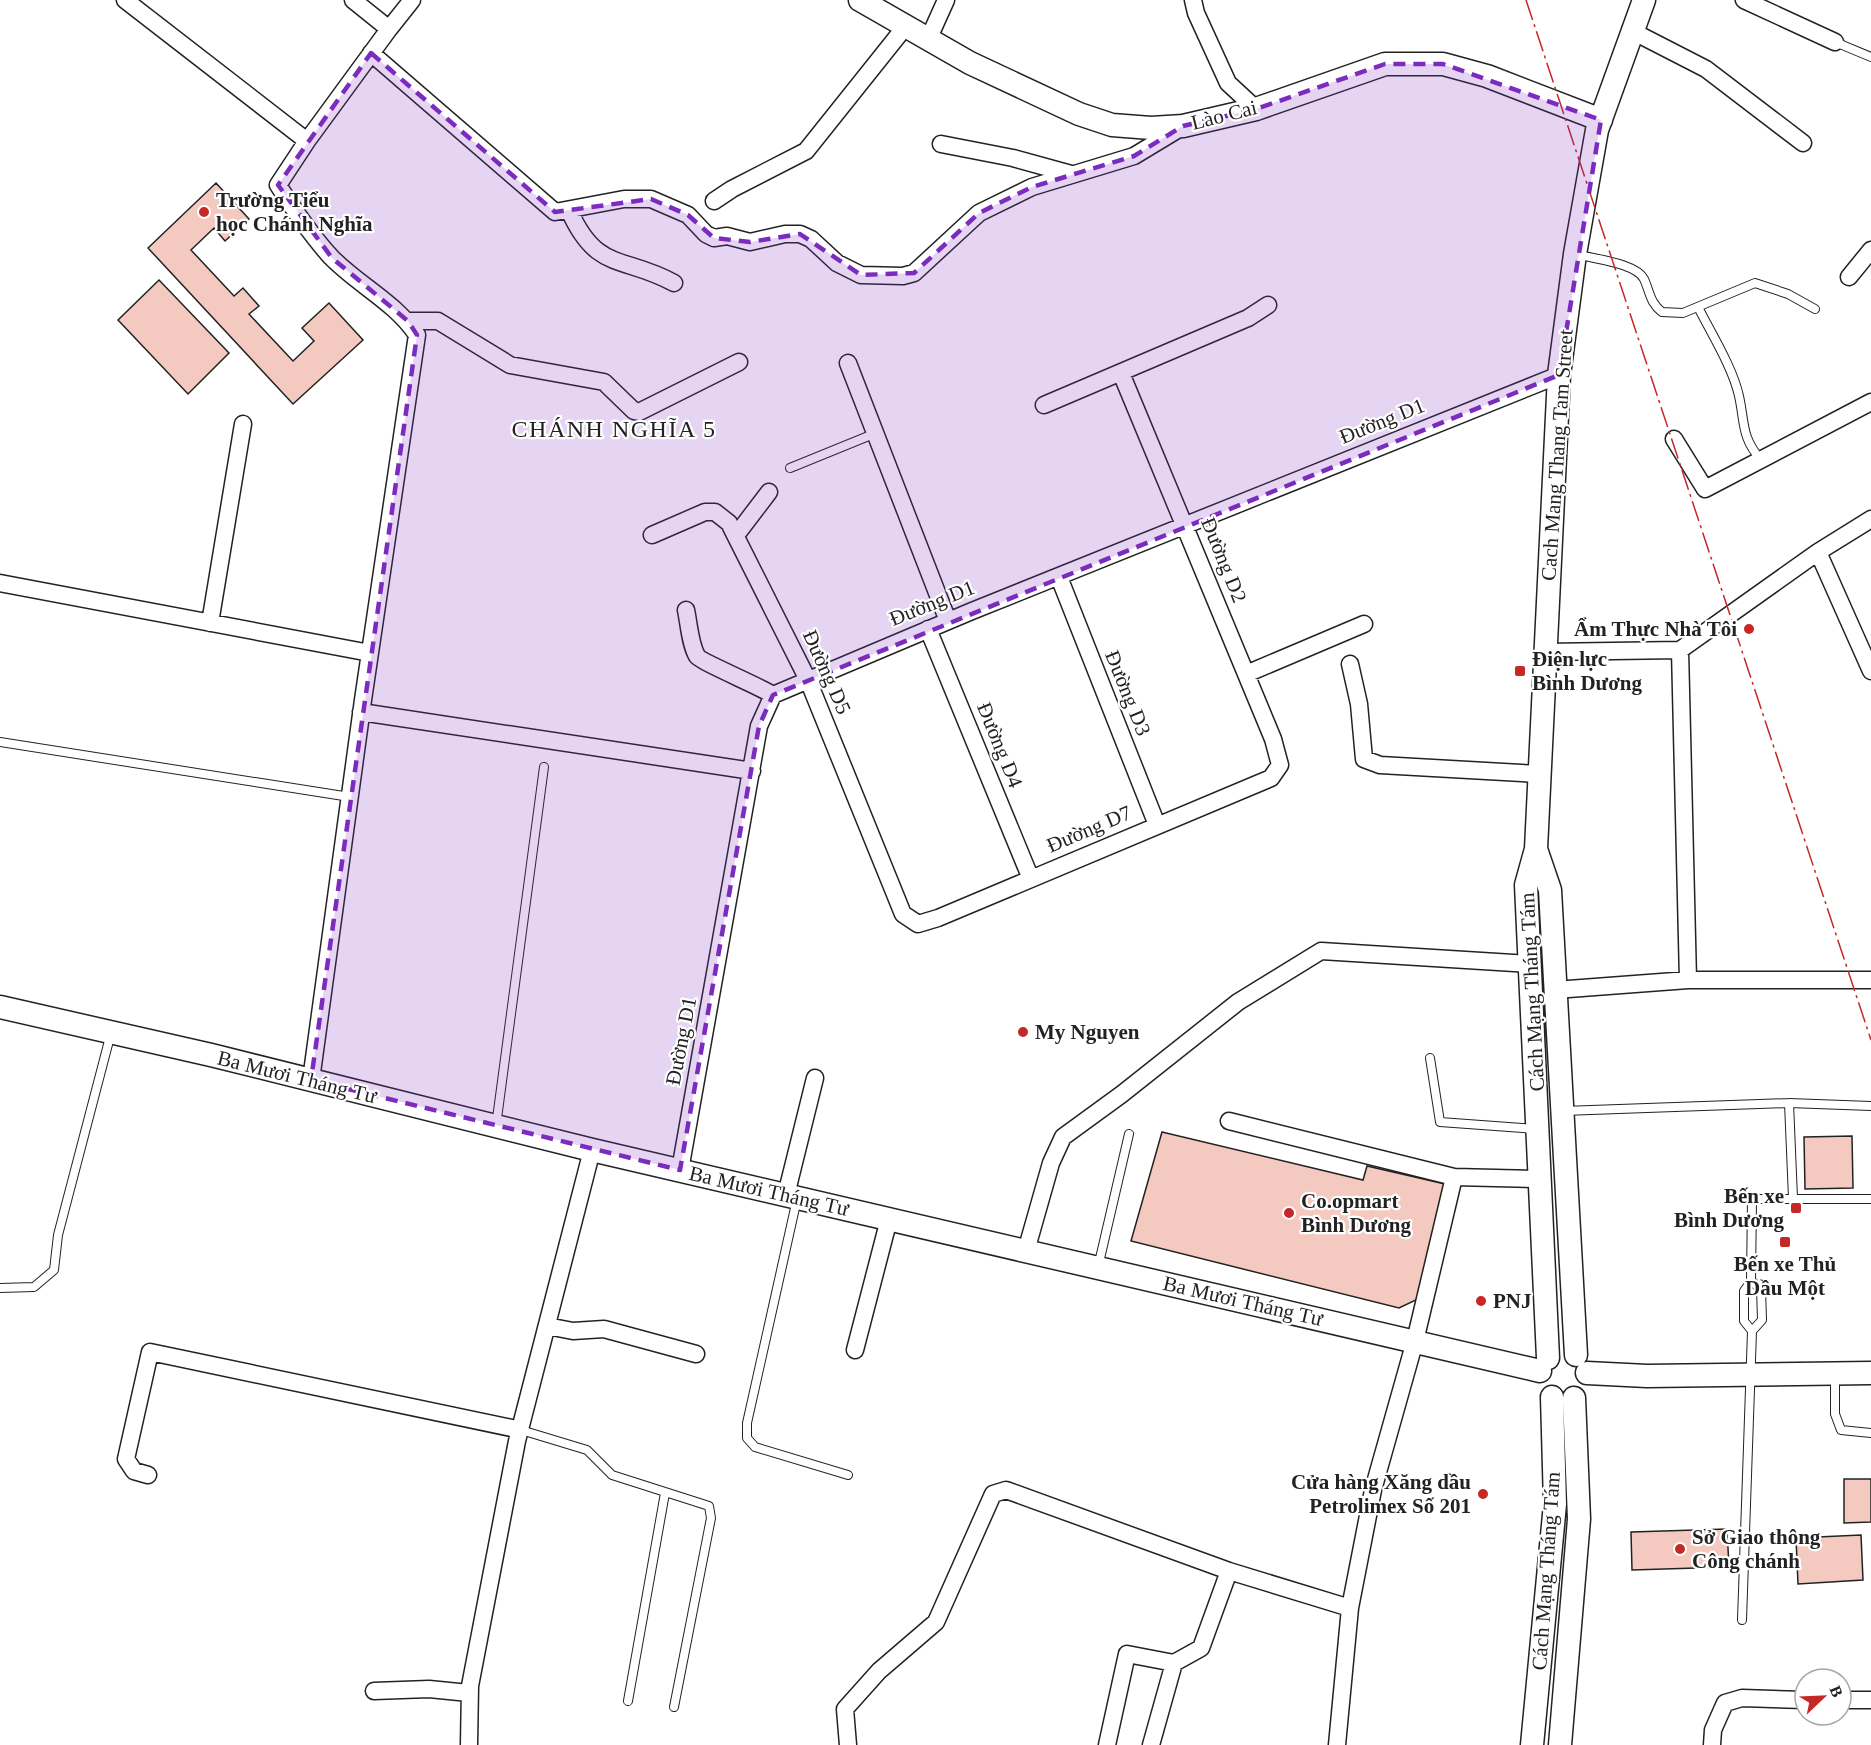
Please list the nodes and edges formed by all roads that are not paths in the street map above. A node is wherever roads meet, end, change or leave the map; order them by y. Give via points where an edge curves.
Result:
1 (125, 0) edge
2 (353, 0) edge
3 (412, 0) edge
4 (860, 0) edge
5 (946, 0) edge
6 (1193, 0) edge
7 (1644, 0) edge
8 (1744, 0) edge
9 (905, 27) junction
10 (389, 29) junction
11 (1632, 31) junction
12 (928, 40) junction
13 (1835, 42) joint
14 (371, 53) junction
15 (1871, 57) edge
16 (1256, 109) junction
17 (1601, 120) junction
18 (1184, 126) junction
19 (307, 141) junction
20 (1803, 143) dead end
21 (941, 144) dead end
22 (1071, 174) junction
23 (714, 201) dead end
24 (569, 210) junction
25 (1871, 250) edge
26 (1575, 254) junction
27 (1849, 277) dead end
28 (674, 283) dead end
29 (1268, 305) dead end
30 (1698, 307) junction
31 (1815, 309) dead end
32 (408, 321) junction
33 (739, 362) dead end
34 (848, 363) dead end
35 (1121, 373) junction
36 (1559, 375) junction
37 (1871, 402) edge
38 (1044, 405) dead end
39 (243, 424) dead end
40 (876, 433) junction
41 (1674, 439) dead end
42 (1761, 459) junction
43 (790, 468) dead end
44 (769, 492) dead end
45 (1871, 519) edge
46 (1186, 526) junction
47 (737, 534) junction
48 (651, 535) dead end
49 (1818, 552) junction
50 (1059, 577) junction
51 (0, 583) edge
52 (686, 610) dead end
53 (948, 621) junction
54 (210, 623) junction
55 (1364, 624) dead end
56 (928, 629) junction
57 (1680, 650) junction
58 (1545, 652) junction
59 (370, 653) junction
60 (1350, 664) dead end
61 (1871, 671) edge
62 (1246, 674) junction
63 (808, 680) junction
64 (773, 695) junction
65 (361, 712) junction
66 (0, 742) edge
67 (1280, 765) joint
68 (544, 767) dead end
69 (752, 771) junction
70 (1539, 774) junction
71 (350, 797) junction
72 (1157, 825) junction
73 (1536, 849) junction
74 (1031, 879) junction
75 (910, 921) joint
76 (1529, 964) junction
77 (1688, 980) junction
78 (1871, 980) edge
79 (1555, 990) junction
80 (0, 1007) edge
81 (111, 1033) junction
82 (1430, 1058) dead end
83 (815, 1078) dead end
84 (311, 1080) junction
85 (1789, 1103) junction
86 (1871, 1107) edge
87 (1562, 1112) junction
88 (1229, 1121) dead end
89 (496, 1126) junction
90 (1538, 1129) junction
91 (1129, 1134) dead end
92 (592, 1150) junction
93 (680, 1170) junction
94 (1454, 1177) junction
95 (1539, 1179) junction
96 (792, 1197) junction
97 (1793, 1198) junction
98 (1871, 1199) edge
99 (889, 1219) junction
100 (1026, 1251) junction
101 (1098, 1268) junction
102 (1751, 1281) junction
103 (0, 1288) edge
104 (547, 1326) junction
105 (1752, 1331) junction
106 (1415, 1341) junction
107 (855, 1350) dead end
108 (696, 1354) dead end
109 (1544, 1364) junction
110 (1582, 1364) junction
111 (1871, 1373) edge
112 (1751, 1374) junction
113 (1835, 1374) junction
114 (1563, 1397) junction
115 (521, 1430) junction
116 (1871, 1433) edge
117 (848, 1474) dead end
118 (148, 1475) dead end
119 (665, 1493) junction
120 (1229, 1571) junction
121 (1350, 1608) junction
122 (1742, 1620) dead end
123 (1174, 1663) junction
124 (374, 1691) dead end
125 (469, 1693) junction
126 (1793, 1700) edge
127 (1853, 1700) edge
128 (1871, 1700) edge
129 (628, 1701) dead end
130 (674, 1707) dead end
131 (469, 1745) edge
132 (848, 1745) edge
133 (1107, 1745) edge
134 (1151, 1745) edge
135 (1337, 1745) edge
136 (1532, 1745) edge
137 (1560, 1745) edge
138 (1712, 1745) edge

1 - 19 street
2 - 10 street
3 - 10 street
4 - 9 main road, Lào Cai
5 - 12 street
6 - 16 street via 1227,83
7 - 11 main road, Cach Mang Thang Tam Street
8 - 13 street
9 - 12 main road, Lào Cai
9 - 23 street via 806,151
10 - 14 street
11 - 17 main road, Cach Mang Thang Tam Street
11 - 20 street via 1706,69
12 - 18 main road, Lào Cai via 1079,114 1112,124
13 - 15 lane
14 - 19 street
14 - 24 street via 545,205 555,212
16 - 17 main road, Lào Cai via 1385,64 1443,64 1487,76
16 - 18 main road, Lào Cai
17 - 26 main road, Cach Mang Thang Tam Street
18 - 22 street via 1134,156
19 - 32 street via 278,186 332,258
21 - 22 street
22 - 24 street via 1032,186 979,213 914,273 903,276 861,275 837,263 812,239 800,234 750,242 727,236 714,238 688,215 651,200 624,199
24 - 28 street via 593,250
25 - 27 street
26 - 30 lane via 1634,268 1644,279 1652,303 1662,312 1683,313
26 - 36 main road, Cach Mang Thang Tam Street
29 - 35 street via 1248,318
30 - 31 lane via 1755,283 1766,284
30 - 42 lane via 1739,396 1750,447
32 - 33 street via 438,321 510,365 604,382 639,412
32 - 59 street via 417,335
34 - 40 street
35 - 38 street
35 - 46 street, Đường D2
36 - 46 street, Đường D1
36 - 58 main road, Cach Mang Thang Tam Street
37 - 42 street
39 - 54 street
40 - 43 lane
40 - 53 street
41 - 42 street via 1705,489
44 - 47 street
45 - 49 street
46 - 50 street, Đường D1
46 - 62 street, Đường D2
47 - 48 street, Đường D5 via 721,516 705,512
47 - 63 street, Đường D5
49 - 57 street
49 - 61 street
50 - 53 street, Đường D1
50 - 72 street, Đường D3
51 - 54 street
52 - 64 street via 698,657 704,663 751,681
53 - 56 street, Đường D1
54 - 59 street
55 - 62 street
56 - 63 street, Đường D1
56 - 74 street, Đường D4
57 - 58 street
57 - 77 street
58 - 70 main road, Cach Mang Thang Tam Street
59 - 65 street
60 - 70 street via 1359,704 1364,759 1371,763
62 - 67 street, Đường D2
63 - 64 street, Đường D1
63 - 75 street, Đường D5 via 903,914
64 - 69 street, Đường D1 via 759,726
65 - 69 street
65 - 71 street
66 - 71 lane
67 - 72 street, Đường D7 via 1271,778
68 - 89 lane
69 - 93 street, Đường D1
70 - 73 main road, Cach Mang Thang Tam Street
71 - 84 street
72 - 74 street, Đường D7
73 - 76 main road, Cách Mạng Tháng Tám via 1526,885
73 - 79 main road, Cách Mạng Tháng Tám via 1550,890
74 - 75 street, Đường D7 via 938,918 918,924
76 - 90 main road, Cách Mạng Tháng Tám
76 - 100 street via 1321,951 1238,1002 1063,1137 1051,1163
77 - 78 street
77 - 79 street
79 - 87 main road, Cách Mạng Tháng Tám
80 - 81 main road, Ba Mươi Tháng Tư
81 - 84 main road, Ba Mươi Tháng Tư
81 - 103 lane via 58,1235 54,1270 34,1287
82 - 90 lane via 1440,1122
83 - 96 street
84 - 89 main road, Ba Mươi Tháng Tư
85 - 86 lane
85 - 87 lane
85 - 97 lane
87 - 110 main road, Cách Mạng Tháng Tám
88 - 94 street
89 - 92 main road, Ba Mươi Tháng Tư
90 - 95 main road, Cách Mạng Tháng Tám
91 - 101 lane
92 - 93 main road, Ba Mươi Tháng Tư
92 - 104 street
93 - 96 main road, Ba Mươi Tháng Tư
94 - 95 street
94 - 106 street
95 - 109 main road, Cách Mạng Tháng Tám
96 - 99 main road, Ba Mươi Tháng Tư
96 - 117 lane via 747,1438 755,1447
97 - 98 lane
97 - 102 lane via 1752,1199
99 - 100 main road, Ba Mươi Tháng Tư
99 - 107 street
100 - 101 main road, Ba Mươi Tháng Tư
101 - 106 main road, Ba Mươi Tháng Tư
102 - 105 lane via 1744,1291 1744,1321
102 - 105 lane via 1761,1289 1762,1320
104 - 108 street via 579,1331 600,1328
104 - 115 street
105 - 112 lane
106 - 109 main road, Ba Mươi Tháng Tư
106 - 121 street via 1373,1490
109 - 110 main road via 1561,1352
109 - 114 main road via 1542,1386
110 - 112 main road via 1647,1376
110 - 114 main road via 1585,1388
111 - 113 main road
112 - 113 main road
112 - 122 lane
113 - 116 lane via 1835,1414 1841,1430
114 - 136 main road, Cách Mạng Tháng Tám
114 - 137 main road, Cách Mạng Tháng Tám via 1579,1520
115 - 118 street via 150,1352 126,1459 134,1471
115 - 119 lane via 580,1446 612,1475
115 - 125 street
119 - 129 lane
119 - 130 lane via 709,1506 711,1518
120 - 121 street
120 - 123 street via 1201,1648
120 - 132 street via 1005,1490 993,1494 936,1622 879,1671 845,1709
121 - 135 street
123 - 133 street via 1127,1654
123 - 134 street
124 - 125 street
125 - 131 street
126 - 138 street via 1742,1698 1725,1703 1713,1730
127 - 128 street

